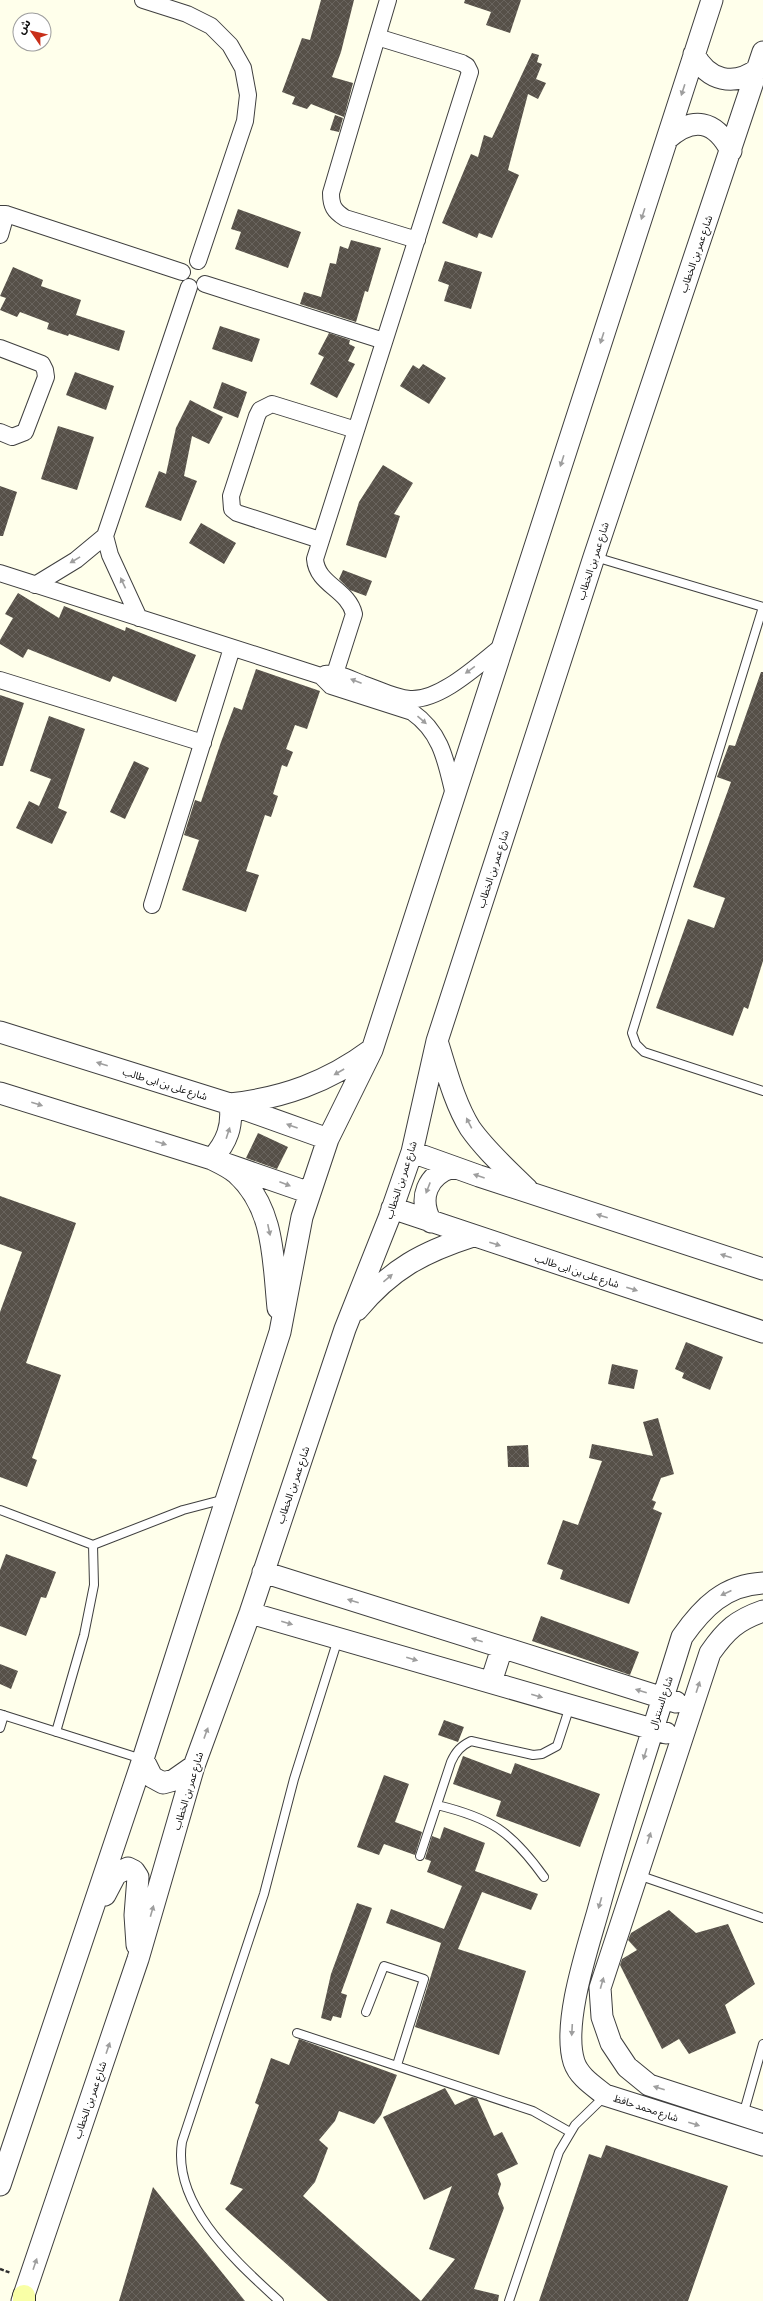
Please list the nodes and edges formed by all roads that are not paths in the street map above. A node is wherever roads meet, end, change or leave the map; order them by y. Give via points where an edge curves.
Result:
1 (143, 0) edge
2 (388, 0) edge
3 (712, 0) edge
4 (377, 37) junction
5 (694, 54) junction
6 (760, 61) edge
7 (667, 139) junction
8 (731, 151) junction
9 (3, 214) edge
10 (0, 235) edge
11 (417, 240) junction
12 (198, 262) junction
13 (182, 272) junction
14 (205, 284) junction
15 (189, 287) junction
16 (384, 341) junction
17 (0, 348) edge
18 (356, 430) junction
19 (0, 432) edge
20 (105, 536) junction
21 (320, 540) junction
22 (594, 557) junction
23 (0, 573) edge
24 (35, 585) junction
25 (763, 607) edge
26 (140, 618) junction
27 (502, 647) junction
28 (232, 648) junction
29 (329, 678) junction
30 (0, 680) edge
31 (389, 699) junction
32 (203, 743) junction
33 (454, 795) junction
34 (152, 905) dead end
35 (0, 1032) edge
36 (437, 1041) junction
37 (372, 1050) junction
38 (763, 1091) edge
39 (0, 1092) edge
40 (230, 1104) junction
41 (328, 1139) junction
42 (412, 1152) junction
43 (212, 1159) junction
44 (453, 1167) junction
45 (310, 1193) junction
46 (532, 1193) junction
47 (392, 1208) junction
48 (431, 1222) junction
49 (473, 1236) junction
50 (763, 1269) edge
51 (345, 1329) junction
52 (280, 1332) junction
53 (763, 1332) edge
54 (228, 1498) junction
55 (0, 1510) edge
56 (93, 1545) junction
57 (263, 1572) junction
58 (763, 1583) edge
59 (763, 1611) edge
60 (250, 1613) junction
61 (338, 1638) junction
62 (502, 1648) junction
63 (491, 1682) junction
64 (663, 1698) junction
65 (570, 1705) junction
66 (692, 1707) junction
67 (2, 1715) edge
68 (0, 1728) edge
69 (653, 1729) junction
70 (56, 1732) junction
71 (682, 1738) junction
72 (143, 1759) junction
73 (194, 1766) junction
74 (437, 1804) junction
75 (420, 1856) dead end
76 (611, 1866) junction
77 (637, 1875) junction
78 (544, 1876) dead end
79 (763, 1918) edge
80 (80, 1942) junction
81 (138, 1959) junction
82 (366, 2012) dead end
83 (297, 2033) dead end
84 (763, 2044) edge
85 (397, 2065) junction
86 (605, 2095) junction
87 (743, 2116) junction
88 (763, 2122) edge
89 (570, 2132) junction
90 (763, 2145) edge
91 (0, 2185) edge
92 (23, 2300) edge
93 (279, 2301) edge
94 (509, 2301) edge

1 - 12 street via 187,14 211,26 230,45 243,68 248,95 245,121
2 - 4 street
3 - 5 street
4 - 11 street via 331,193 331,204 336,212 345,218
4 - 11 street via 462,63 468,66 470,72
5 - 6 street via 704,69 722,79 743,78
5 -> 7 street
6 - 8 street, شارع عمر بن الخطاب
7 - 8 street via 679,128 695,124 711,127 724,137
7 -> 27 street
8 - 22 street, شارع عمر بن الخطاب
9 - 10 street
9 - 13 street
11 - 16 street
12 - 13 street via 188,264
12 - 14 street via 207,268 209,274
13 - 15 street via 183,281
14 - 15 street via 198,288
14 - 16 street
15 - 20 street
16 - 18 street
17 - 19 street via 42,364 46,377 25,432 12,437
18 - 21 street
18 - 21 street via 272,404 266,406 257,416 235,481 230,502 237,513
20 -> 24 street via 76,560
26 -> 20 street via 110,555
21 - 29 street via 315,559 317,571 352,604 354,614
22 - 25 lane
22 - 36 street, شارع عمر بن الخطاب
23 - 24 street
24 - 26 street
25 - 38 lane via 632,1033 636,1044 644,1052
26 - 28 street
27 -> 31 street via 431,696
27 - 33 street
28 - 29 street
28 - 32 street
29 - 31 street
30 - 32 street
31 -> 33 street via 412,712 432,730 444,753
32 - 34 street
33 - 37 street
40 -> 35 street, شارع على بن ابى طالب
36 - 42 street, شارع عمر بن الخطاب
46 -> 36 street via 499,1161 470,1127
37 -> 40 street via 338,1073 298,1091
37 - 41 street
39 -> 43 street
41 -> 40 street, شارع على بن ابى طالب
43 -> 40 street via 229,1133
41 - 45 street
42 - 44 street
42 - 47 street, شارع عمر بن الخطاب
43 -> 45 street
43 -> 52 street via 235,1173 254,1193 266,1217 272,1243
46 -> 44 street
44 -> 48 street via 437,1174 427,1188 424,1206
45 - 52 street via 302,1218
50 -> 46 street
47 - 48 street, شارع على بن ابى طالب
47 - 51 street, شارع عمر بن الخطاب
48 - 49 street, شارع على بن ابى طالب
51 -> 49 street via 371,1293 405,1265 424,1254
49 -> 53 street, شارع على بن ابى طالب
51 - 57 street, شارع عمر بن الخطاب
52 - 54 street
54 - 56 lane via 183,1510
54 - 72 street
55 - 56 lane
56 - 70 lane via 94,1585 84,1635
57 - 60 street, شارع عمر بن الخطاب
62 -> 57 street
58 -> 64 street, شارع السنترال via 723,1594 699,1612 682,1637
66 -> 59 street via 710,1653 724,1632 744,1618
60 -> 61 street
73 -> 60 street, شارع عمر بن الخطاب
61 -> 63 street
61 - 93 lane via 294,1779 264,1894 180,2154 183,2177 207,2225 233,2258
62 - 63 street
64 -> 62 street
63 -> 65 street
64 - 66 street
64 - 69 street, شارع السنترال
65 - 69 street
65 - 74 lane via 557,1746 542,1754 533,1755 471,1741 462,1745 455,1752
66 - 71 street
67 - 68 lane
67 - 70 lane
69 - 71 street
69 -> 76 street, شارع السنترال
70 - 72 lane
77 -> 71 street
72 - 73 street via 152,1777 163,1783 174,1780
72 - 80 street
81 -> 73 street, شارع عمر بن الخطاب
74 - 75 lane
74 - 78 lane via 470,1812 499,1828 524,1850
76 - 77 street
76 -> 86 street, شارع محمد حافظ via 577,1986 572,2032 574,2063 584,2078
77 - 79 lane
87 -> 77 street via 649,2085 627,2066 611,2043 602,2017 600,1988
80 - 81 street via 116,1874 128,1868 138,1877 135,1915
80 - 91 street
92 -> 81 street, شارع عمر بن الخطاب
82 - 85 lane via 384,1966 424,1979
83 - 85 lane
84 - 87 lane
85 - 89 lane via 533,2111
86 - 89 lane
86 -> 90 street, شارع محمد حافظ
87 - 88 street
89 - 94 lane via 559,2152

